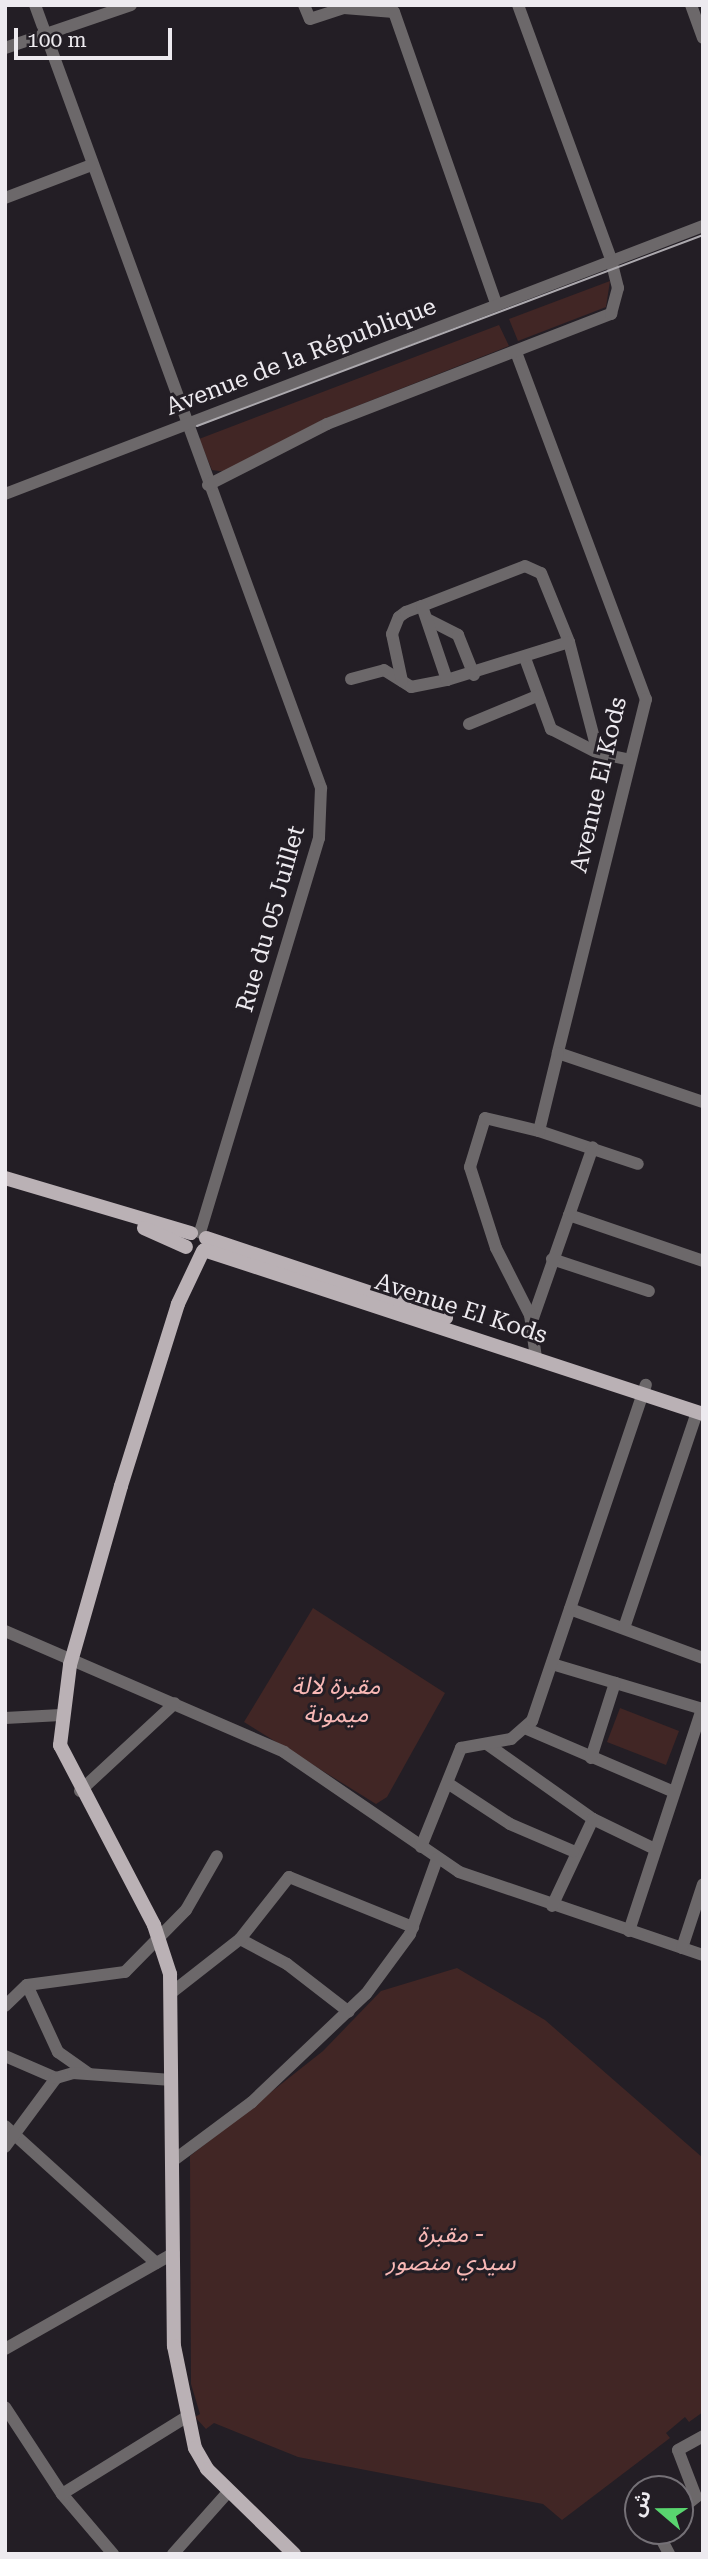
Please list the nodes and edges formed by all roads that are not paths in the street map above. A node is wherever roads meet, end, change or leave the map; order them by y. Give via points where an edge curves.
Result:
1 (131, 5) edge
2 (304, 5) edge
3 (518, 5) edge
4 (691, 5) edge
5 (34, 7) edge
6 (43, 34) junction
7 (703, 38) edge
8 (5, 48) edge
9 (92, 165) junction
10 (5, 198) edge
11 (703, 226) edge
12 (611, 259) junction
13 (496, 304) junction
14 (516, 352) junction
15 (187, 424) junction
16 (208, 485) junction
17 (5, 494) edge
18 (422, 606) junction
19 (427, 619) junction
20 (569, 642) junction
21 (525, 658) junction
22 (474, 675) junction
23 (351, 679) dead end
24 (447, 680) junction
25 (401, 681) junction
26 (537, 696) junction
27 (469, 724) dead end
28 (598, 753) junction
29 (630, 760) junction
30 (558, 1053) junction
31 (703, 1102) edge
32 (539, 1130) junction
33 (593, 1147) junction
34 (638, 1164) dead end
35 (5, 1178) edge
36 (569, 1215) junction
37 (197, 1243) junction
38 (552, 1259) junction
39 (703, 1261) edge
40 (649, 1291) dead end
41 (532, 1322) junction
42 (536, 1353) junction
43 (644, 1389) junction
44 (701, 1410) edge
45 (570, 1609) junction
46 (624, 1628) junction
47 (5, 1631) edge
48 (703, 1658) edge
49 (72, 1659) junction
50 (552, 1664) junction
51 (615, 1684) junction
52 (175, 1703) junction
53 (702, 1709) edge
54 (61, 1715) junction
55 (5, 1718) edge
56 (527, 1729) junction
57 (488, 1744) junction
58 (591, 1758) junction
59 (449, 1784) junction
60 (80, 1791) junction
61 (674, 1792) junction
62 (593, 1819) junction
63 (421, 1847) junction
64 (655, 1849) junction
65 (573, 1851) junction
66 (217, 1856) dead end
67 (437, 1859) junction
68 (703, 1886) edge
69 (552, 1906) junction
70 (414, 1927) junction
71 (629, 1931) junction
72 (240, 1939) junction
73 (160, 1942) junction
74 (682, 1948) junction
75 (703, 1955) edge
76 (27, 1985) junction
77 (171, 1993) junction
78 (5, 2006) edge
79 (349, 2012) junction
80 (5, 2056) edge
81 (89, 2074) junction
82 (56, 2078) junction
83 (172, 2080) junction
84 (9, 2131) edge
85 (5, 2147) edge
86 (174, 2160) junction
87 (174, 2253) junction
88 (156, 2263) junction
89 (5, 2349) edge
90 (5, 2407) edge
91 (186, 2417) junction
92 (703, 2436) edge
93 (688, 2475) edge
94 (229, 2491) junction
95 (62, 2494) junction
96 (113, 2554) edge
97 (173, 2554) edge
98 (294, 2554) edge

1 - 6 street
2 - 13 street via 310,19 345,8 394,12
3 - 12 street
4 - 7 street
5 - 6 street, Rue du 05 Juillet
6 - 8 street
6 - 9 street, Rue du 05 Juillet
9 - 10 street
9 - 15 street, Rue du 05 Juillet
11 - 12 street, Avenue de la République
12 - 13 street, Avenue de la République
12 - 14 street via 618,288 611,314
13 - 15 street, Avenue de la République
14 - 16 street via 327,424
14 - 29 street, Avenue El Kods via 642,679 645,709
15 - 16 street, Rue du 05 Juillet
15 - 17 street, Avenue de la République
16 - 37 street, Rue du 05 Juillet via 291,699 323,803 319,838
18 - 19 street
18 - 20 street via 534,565
18 - 25 street via 394,623
19 - 22 street via 458,635
19 - 24 street
20 - 21 street
20 - 28 street
21 - 22 street
21 - 26 street
22 - 24 street
23 - 25 street via 384,670
24 - 25 street via 411,687
26 - 27 street
26 - 28 street via 551,729
28 - 29 street
29 - 30 street, Avenue El Kods
30 - 31 street
30 - 32 street, Avenue El Kods
32 - 33 street
32 - 41 street via 485,1118 470,1167 496,1248
33 - 34 street
33 - 36 street
35 - 37 main road, Avenue El Kods
36 - 38 street
36 - 39 street
37 - 42 main road, Avenue El Kods
37 - 49 main road
38 - 40 street
38 - 41 street
41 - 42 street
42 - 43 main road, Avenue El Kods
43 - 44 main road, Avenue El Kods
43 - 45 street
44 - 46 street
45 - 46 street
45 - 50 street
46 - 48 street
47 - 49 street
49 - 52 street
49 - 54 main road
50 - 51 street
50 - 56 street
51 - 53 street
51 - 58 street
52 - 60 street
52 - 63 street via 284,1752
53 - 61 street
54 - 55 street
54 - 60 main road via 64,1760
56 - 57 street
56 - 58 street
57 - 59 street via 461,1748
57 - 62 street
58 - 61 street
59 - 63 street
59 - 65 street via 510,1824
60 - 73 main road
61 - 64 street
62 - 64 street
62 - 65 street
63 - 67 street
64 - 71 street
65 - 69 street
66 - 73 street via 205,1885
67 - 69 street
67 - 70 street
68 - 74 street
69 - 71 street
70 - 72 street via 289,1877
70 - 79 street
71 - 74 street
72 - 77 street
72 - 79 street via 287,1964
73 - 76 street via 120,1975
73 - 77 main road
74 - 75 street
76 - 78 street
76 - 81 street via 58,2052
77 - 83 main road
79 - 86 street via 252,2102
80 - 82 street
81 - 82 street
81 - 83 street
82 - 84 street
83 - 86 main road
84 - 85 street
84 - 88 street
86 - 87 main road
87 - 88 street
87 - 91 main road via 175,2355
88 - 89 street
90 - 95 street
91 - 94 main road via 202,2462
91 - 95 street
92 - 93 street via 678,2450
94 - 97 street
94 - 98 main road
95 - 96 street

